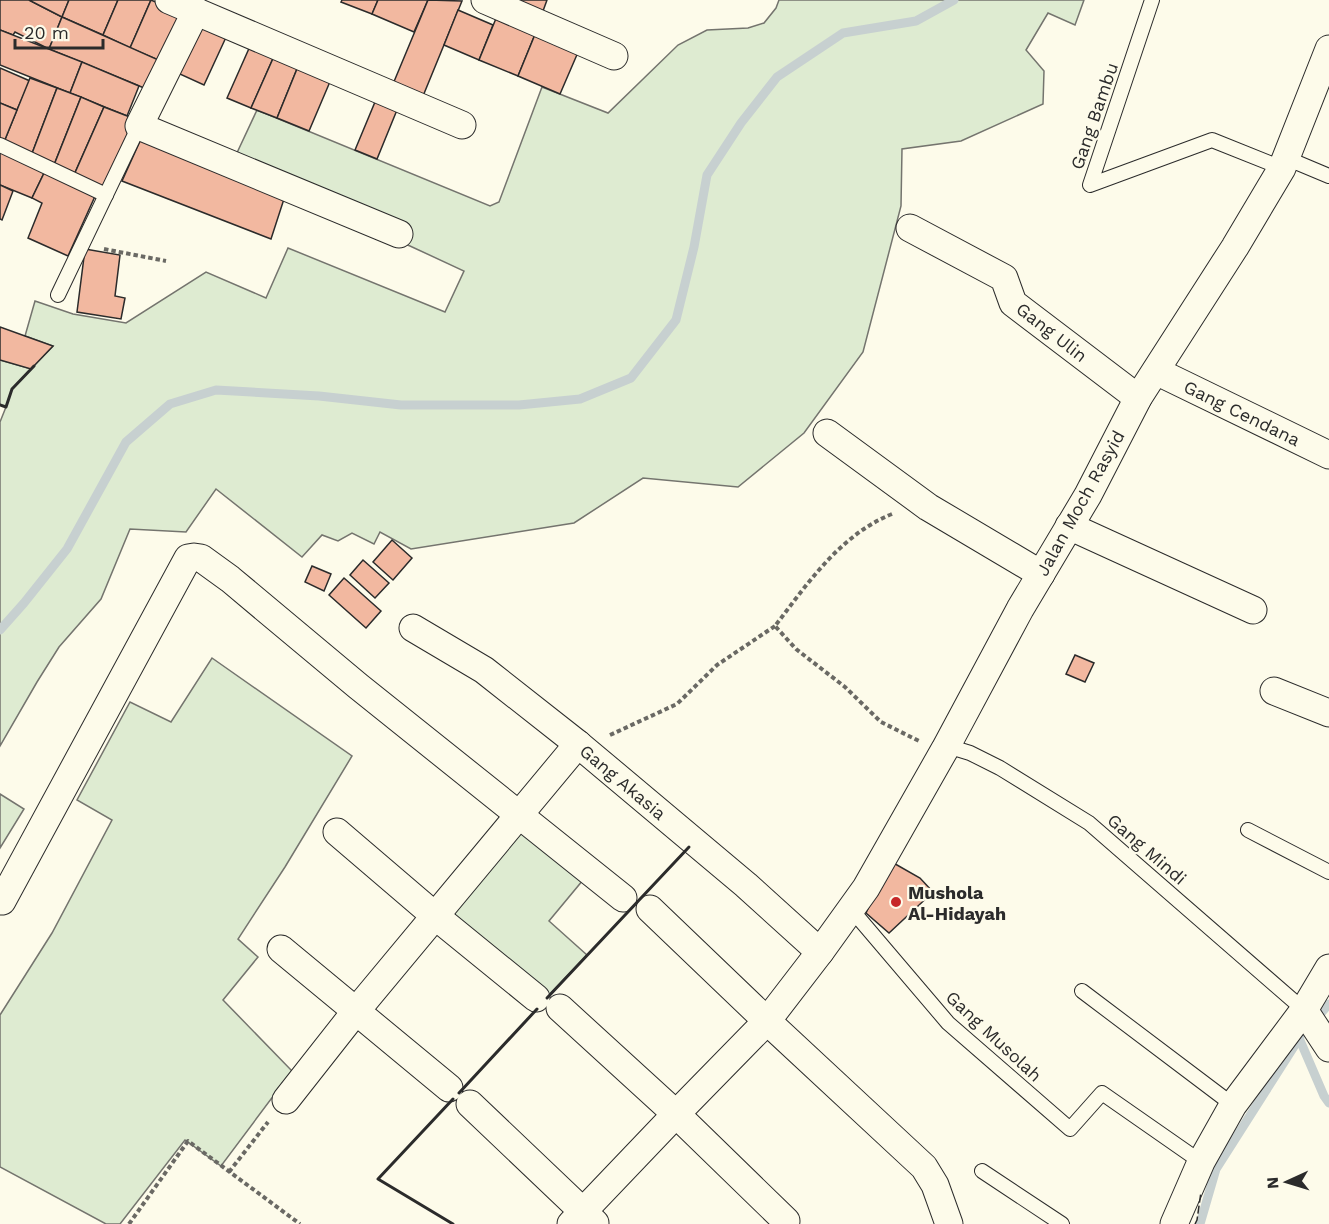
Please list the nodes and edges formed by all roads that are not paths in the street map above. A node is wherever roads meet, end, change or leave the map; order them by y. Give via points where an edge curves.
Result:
1 (485, 0) edge
2 (1152, 0) edge
3 (182, 4) edge
4 (1329, 49) edge
5 (614, 56) dead end
6 (462, 125) dead end
7 (139, 126) junction
8 (0, 145) edge
9 (1284, 163) junction
10 (1329, 176) edge
11 (106, 195) junction
12 (910, 228) dead end
13 (399, 234) dead end
14 (58, 295) dead end
15 (1156, 371) junction
16 (1138, 398) junction
17 (827, 433) dead end
18 (1329, 455) edge
19 (1069, 526) junction
20 (1041, 573) junction
21 (1253, 609) dead end
22 (413, 628) dead end
23 (1274, 691) dead end
24 (1329, 714) edge
25 (578, 744) junction
26 (945, 749) junction
27 (518, 815) junction
28 (1248, 830) dead end
29 (336, 832) dead end
30 (1329, 872) edge
31 (623, 898) dead end
32 (2, 901) dead end
33 (650, 909) dead end
34 (851, 909) junction
35 (435, 915) junction
36 (282, 949) dead end
37 (820, 952) junction
38 (1329, 968) edge
39 (1082, 991) dead end
40 (356, 1011) junction
41 (767, 1021) junction
42 (1315, 1027) edge
43 (449, 1088) dead end
44 (286, 1100) road end
45 (470, 1104) dead end
46 (1233, 1105) junction
47 (676, 1113) junction
48 (1201, 1162) junction
49 (982, 1171) dead end
50 (584, 1219) edge
51 (786, 1221) dead end
52 (949, 1224) edge
53 (1062, 1224) edge
54 (1174, 1224) edge

1 - 5 street
2 - 9 lane, Gang Bambu via 1090,185 1212,140
3 - 6 street
3 - 7 street
4 - 9 street, Jalan Moch Rasyid
7 - 11 lane
7 - 13 street
8 - 11 lane
9 - 10 lane
9 - 15 street, Jalan Moch Rasyid
11 - 14 lane
12 - 16 street, Gang Ulin via 1004,278 1013,303
15 - 16 street, Jalan Moch Rasyid
15 - 18 street, Gang Cendana
16 - 19 street, Jalan Moch Rasyid
17 - 20 street via 928,507
19 - 20 street, Jalan Moch Rasyid
19 - 21 street
20 - 26 street, Jalan Moch Rasyid
22 - 25 street, Gang Akasia via 483,670
23 - 24 street
25 - 27 street
25 - 37 street, Gang Akasia
26 - 34 street, Jalan Moch Rasyid
26 - 42 lane, Gang Mindi via 970,753 1000,768 1089,823
27 - 31 street
27 - 32 street via 230,579 194,556 188,558
27 - 35 street
28 - 30 lane
29 - 35 street
33 - 41 street
34 - 37 street, Jalan Moch Rasyid
34 - 48 lane, Gang Musolah via 948,1023 1070,1130 1102,1093
35 - 40 street
35 - 47 street via 548,1003
36 - 40 street
37 - 41 street, Jalan Moch Rasyid
38 - 42 street
39 - 46 lane
40 - 43 street
40 - 44 street
41 - 47 street, Jalan Moch Rasyid
41 - 52 street via 924,1167
42 - 46 street
45 - 50 street
46 - 48 street
47 - 50 street, Jalan Moch Rasyid
47 - 51 street
48 - 54 street
49 - 53 lane

